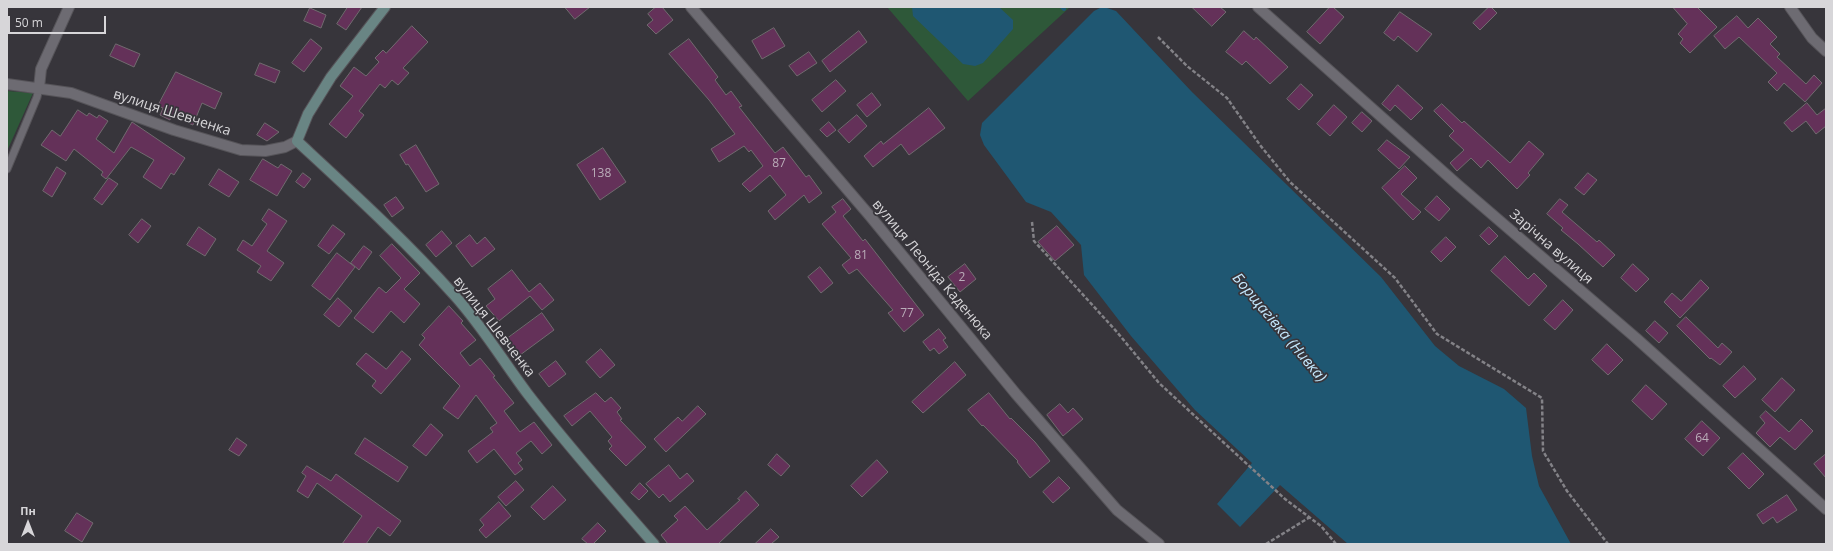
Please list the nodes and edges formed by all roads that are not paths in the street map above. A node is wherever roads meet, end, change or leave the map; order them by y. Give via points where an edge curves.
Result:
1 (69, 7) edge
2 (385, 7) edge
3 (691, 7) edge
4 (1258, 7) edge
5 (1790, 7) edge
6 (1826, 51) edge
7 (7, 84) edge
8 (39, 88) junction
9 (297, 141) junction
10 (7, 169) edge
11 (1826, 509) edge
12 (654, 544) edge
13 (1159, 544) edge

1 - 8 street via 41,69
2 - 9 street via 331,77 308,114
3 - 13 street, вулиця Леоніда Каденюка via 870,216 1016,394 1117,510
4 - 11 street, Зарічна вулиця via 1458,185 1636,338
5 - 6 street via 1812,38
7 - 8 street, вулиця Шевченка
8 - 9 street, вулиця Шевченка via 71,93 174,130 241,150 265,151 285,147
8 - 10 lane
9 - 12 street, вулиця Шевченка via 456,296 532,399

